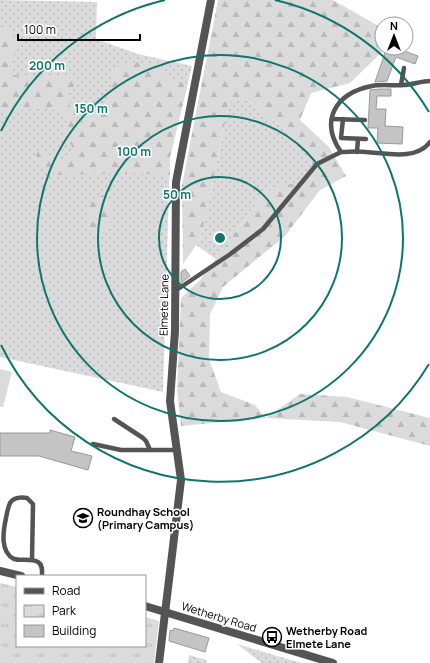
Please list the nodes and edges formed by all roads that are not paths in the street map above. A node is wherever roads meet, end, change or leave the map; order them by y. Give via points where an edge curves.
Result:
1 (211, 0) edge
2 (404, 68) dead end
3 (430, 81) edge
4 (401, 85) junction
5 (332, 119) junction
6 (343, 119) junction
7 (365, 120) dead end
8 (358, 139) junction
9 (366, 139) dead end
10 (430, 142) edge
11 (341, 152) junction
12 (357, 152) junction
13 (175, 291) junction
14 (114, 419) dead end
15 (93, 444) dead end
16 (150, 450) junction
17 (177, 450) junction
18 (32, 560) junction
19 (0, 571) edge
20 (17, 575) edge
21 (42, 575) edge
22 (146, 606) edge
23 (166, 612) junction
24 (160, 663) edge
25 (333, 663) edge

1 - 13 street, Elmete Lane via 176,182
2 - 4 lane
3 - 4 lane
4 - 5 lane via 373,85 348,95 342,98 333,112
5 - 6 lane
5 - 11 lane via 331,128 335,144
6 - 7 lane
6 - 8 lane via 341,138
8 - 9 lane
8 - 12 lane
10 - 12 lane via 410,154
11 - 12 lane
11 - 13 lane via 317,164 263,229 230,255
13 - 17 street, Elmete Lane via 170,401
14 - 16 lane via 143,438
15 - 16 lane via 121,450
16 - 17 lane
17 - 23 street, Elmete Lane via 180,480
18 - 18 lane via 13,558 3,549 2,537 9,506 18,497 27,498 32,504
18 - 21 lane via 38,561 41,565
19 - 20 street
22 - 23 street, Wetherby Road
23 - 24 street, Elmete Lane
23 - 25 street, Wetherby Road

